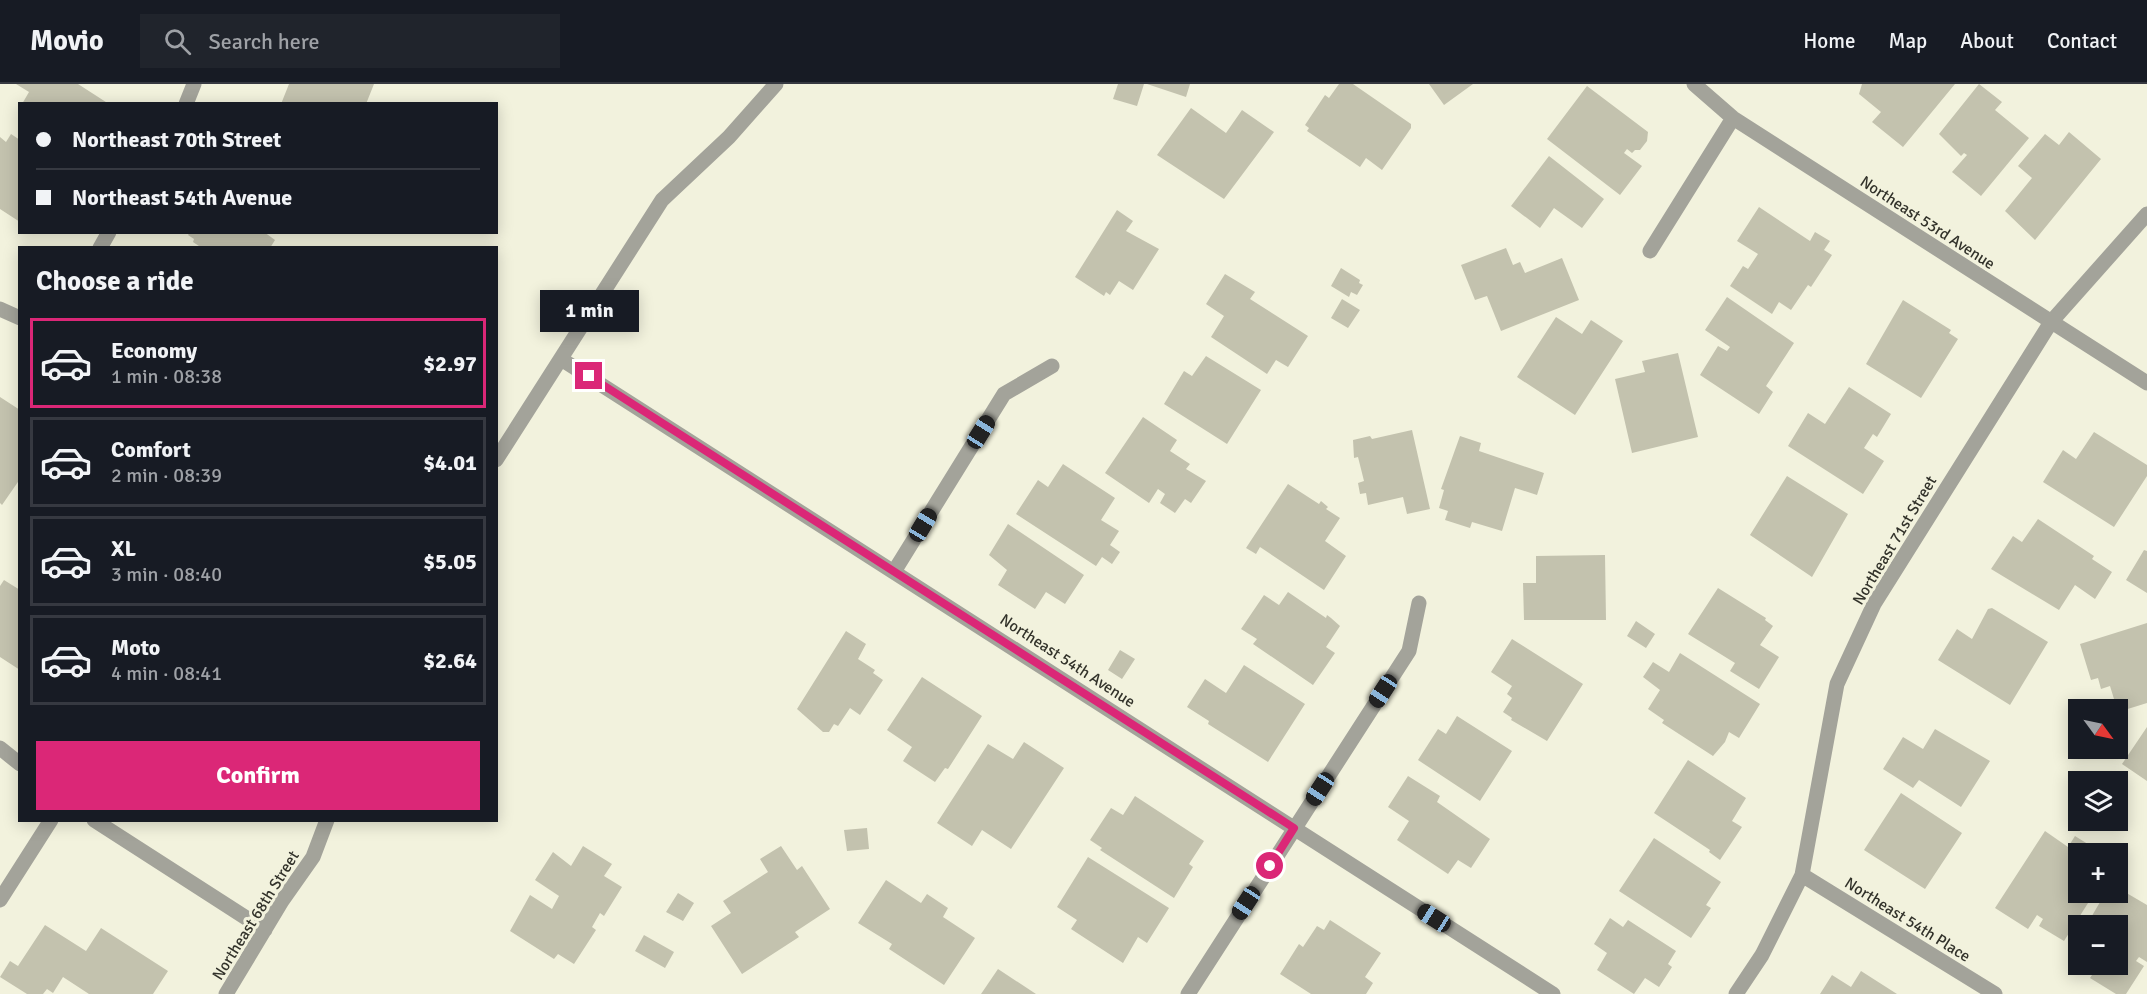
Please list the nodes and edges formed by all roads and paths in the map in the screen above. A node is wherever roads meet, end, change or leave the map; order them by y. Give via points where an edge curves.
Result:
1 (194, 84) edge
2 (776, 84) edge
3 (1694, 84) edge
4 (187, 102) edge
5 (1734, 118) junction
6 (2147, 214) edge
7 (1650, 251) dead end
8 (0, 309) edge
9 (18, 317) edge
10 (2051, 322) junction
11 (561, 359) junction
12 (1052, 366) dead end
13 (2147, 383) edge
14 (498, 457) edge
15 (894, 570) junction
16 (1419, 603) dead end
17 (0, 748) edge
18 (18, 762) edge
19 (50, 822) edge
20 (97, 822) edge
21 (326, 822) edge
22 (1294, 828) junction
23 (1802, 875) junction
24 (0, 900) edge
25 (265, 930) junction
26 (226, 994) edge
27 (1188, 994) edge
28 (1553, 994) edge
29 (1736, 994) edge
30 (1995, 994) edge

1 - 4 street
2 - 11 street via 729,138 662,200
3 - 5 street, Northeast 53rd Avenue
5 - 7 street
5 - 10 street, Northeast 53rd Avenue
6 - 10 street, Northeast 71st Street
8 - 9 street
10 - 13 street, Northeast 53rd Avenue
10 - 23 street, Northeast 71st Street via 1874,604 1842,674
11 - 14 street
11 - 15 street, Northeast 54th Avenue
12 - 15 street via 1004,394
15 - 22 street, Northeast 54th Avenue
16 - 22 street via 1409,651
17 - 18 street
19 - 24 street
20 - 25 street
21 - 25 street, Northeast 68th Street via 313,857
22 - 27 street
22 - 28 street, Northeast 54th Avenue
23 - 29 street, Northeast 71st Street via 1762,955
23 - 30 street, Northeast 54th Place
25 - 26 street, Northeast 68th Street

